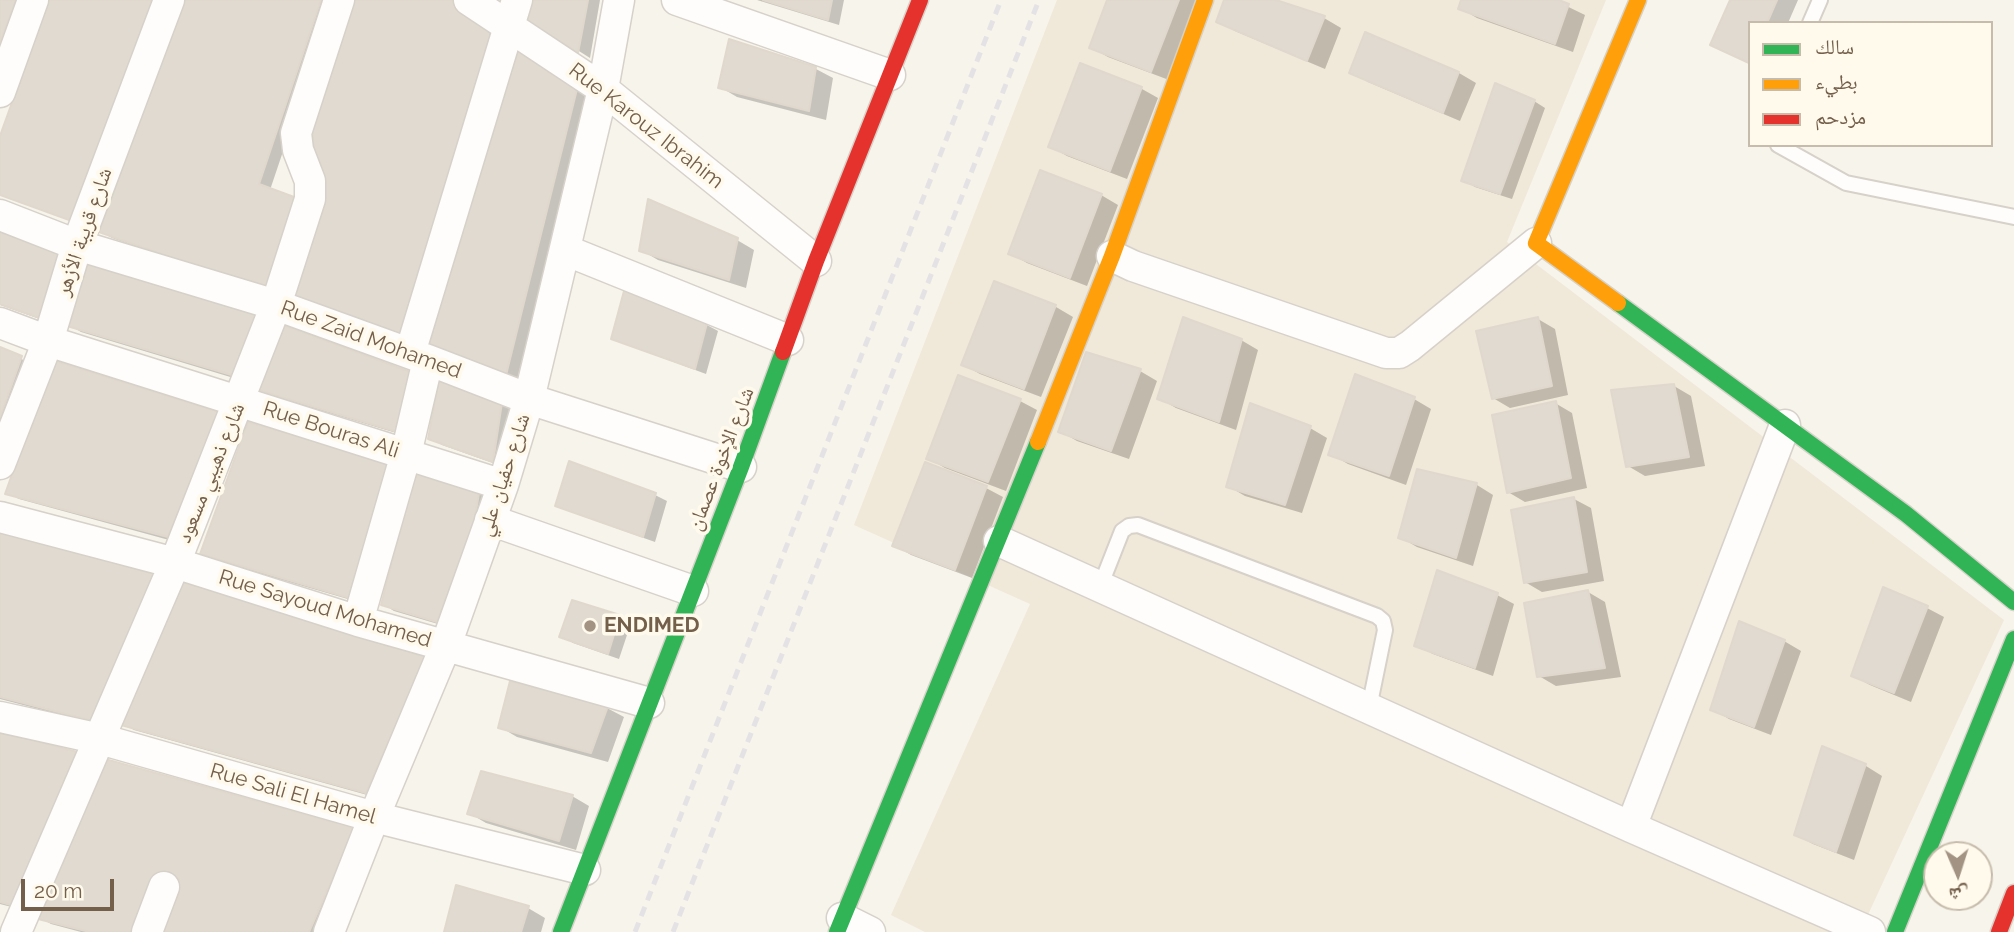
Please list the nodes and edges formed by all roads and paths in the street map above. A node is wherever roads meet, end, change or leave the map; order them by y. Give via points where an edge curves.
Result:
1 (33, 0) edge
2 (169, 0) edge
3 (339, 0) edge
4 (470, 0) edge
5 (619, 0) edge
6 (677, 0) edge
7 (920, 0) edge
8 (1205, 0) edge
9 (1638, 0) edge
10 (1820, 0) edge
11 (513, 14) edge
12 (1811, 21) edge
13 (890, 75) junction
14 (603, 89) junction
15 (0, 92) edge
16 (1782, 147) edge
17 (0, 215) edge
18 (2014, 217) edge
19 (1536, 243) junction
20 (77, 245) junction
21 (565, 250) junction
22 (1112, 256) junction
23 (816, 261) junction
24 (276, 305) junction
25 (0, 323) edge
26 (788, 340) junction
27 (47, 341) junction
28 (419, 356) junction
29 (530, 399) junction
30 (241, 400) junction
31 (1785, 425) junction
32 (406, 454) junction
33 (0, 464) edge
34 (741, 467) junction
35 (503, 485) junction
36 (0, 517) edge
37 (490, 520) junction
38 (999, 541) junction
39 (175, 563) junction
40 (1100, 587) junction
41 (693, 591) junction
42 (2014, 602) edge
43 (358, 621) junction
44 (2014, 639) edge
45 (446, 646) junction
46 (649, 703) junction
47 (1369, 708) junction
48 (0, 717) edge
49 (100, 739) junction
50 (374, 817) junction
51 (1631, 827) junction
52 (585, 870) junction
53 (164, 887) dead end
54 (2014, 893) edge
55 (839, 925) edge
56 (19, 928) edge
57 (147, 932) edge
58 (329, 932) edge
59 (561, 932) edge
60 (870, 932) edge
61 (1870, 932) edge
62 (1895, 932) edge
63 (2000, 932) edge

1 - 15 street
2 - 20 street, شارع قريبة الأزهر
3 - 24 street, شارع ذهيبي مسعود via 296,133 310,181 310,198
4 - 11 street, Rue Karouz Ibrahim
5 - 14 street, شارع حفيان علي
6 - 13 street
7 - 13 street, شارع الإخوة عصمان
8 - 22 street
9 - 19 street
10 - 12 lane
11 - 14 street, Rue Karouz Ibrahim
11 - 28 street
13 - 23 street, شارع الإخوة عصمان
14 - 21 street, شارع حفيان علي
14 - 23 street, Rue Karouz Ibrahim
16 - 18 lane via 1846,183
17 - 20 street, Rue Zaid Mohamed
19 - 22 street via 1399,353 1386,353
19 - 31 street
20 - 24 street, Rue Zaid Mohamed
20 - 27 street, شارع قريبة الأزهر
21 - 26 street
21 - 29 street, شارع حفيان علي
22 - 38 street
23 - 26 street, شارع الإخوة عصمان
24 - 28 street, Rue Zaid Mohamed
24 - 30 street, شارع ذهيبي مسعود
25 - 27 street, Rue Bouras Ali
26 - 34 street, شارع الإخوة عصمان
27 - 30 street, Rue Bouras Ali
27 - 33 street, شارع قريبة الأزهر
28 - 29 street, Rue Zaid Mohamed
28 - 32 street
29 - 34 street, Rue Zaid Mohamed
29 - 35 street, شارع حفيان علي
30 - 32 street, Rue Bouras Ali
30 - 39 street, شارع ذهيبي مسعود
31 - 42 street via 1906,514
31 - 51 street
32 - 35 street, Rue Bouras Ali
32 - 43 street
34 - 41 street, شارع الإخوة عصمان
35 - 37 street, شارع حفيان علي
36 - 39 street, Rue Sayoud Mohamed
37 - 41 street
37 - 45 street, شارع حفيان علي
38 - 40 street
38 - 55 street
39 - 43 street, Rue Sayoud Mohamed
39 - 49 street, شارع ذهيبي مسعود
40 - 47 street
40 - 47 lane via 1122,531 1138,525 1377,616 1385,630
41 - 46 street, شارع الإخوة عصمان
43 - 45 street, Rue Sayoud Mohamed
44 - 62 street
45 - 46 street, Rue Sayoud Mohamed
45 - 50 street, شارع حفيان علي
46 - 52 street, شارع الإخوة عصمان
47 - 51 street
48 - 49 street, Rue Sali El Hamel
49 - 50 street, Rue Sali El Hamel
49 - 56 street, شارع ذهيبي مسعود
50 - 52 street, Rue Sali El Hamel
50 - 58 street, شارع حفيان علي
51 - 61 street
52 - 59 street, شارع الإخوة عصمان
53 - 57 street
54 - 63 street
55 - 60 street

